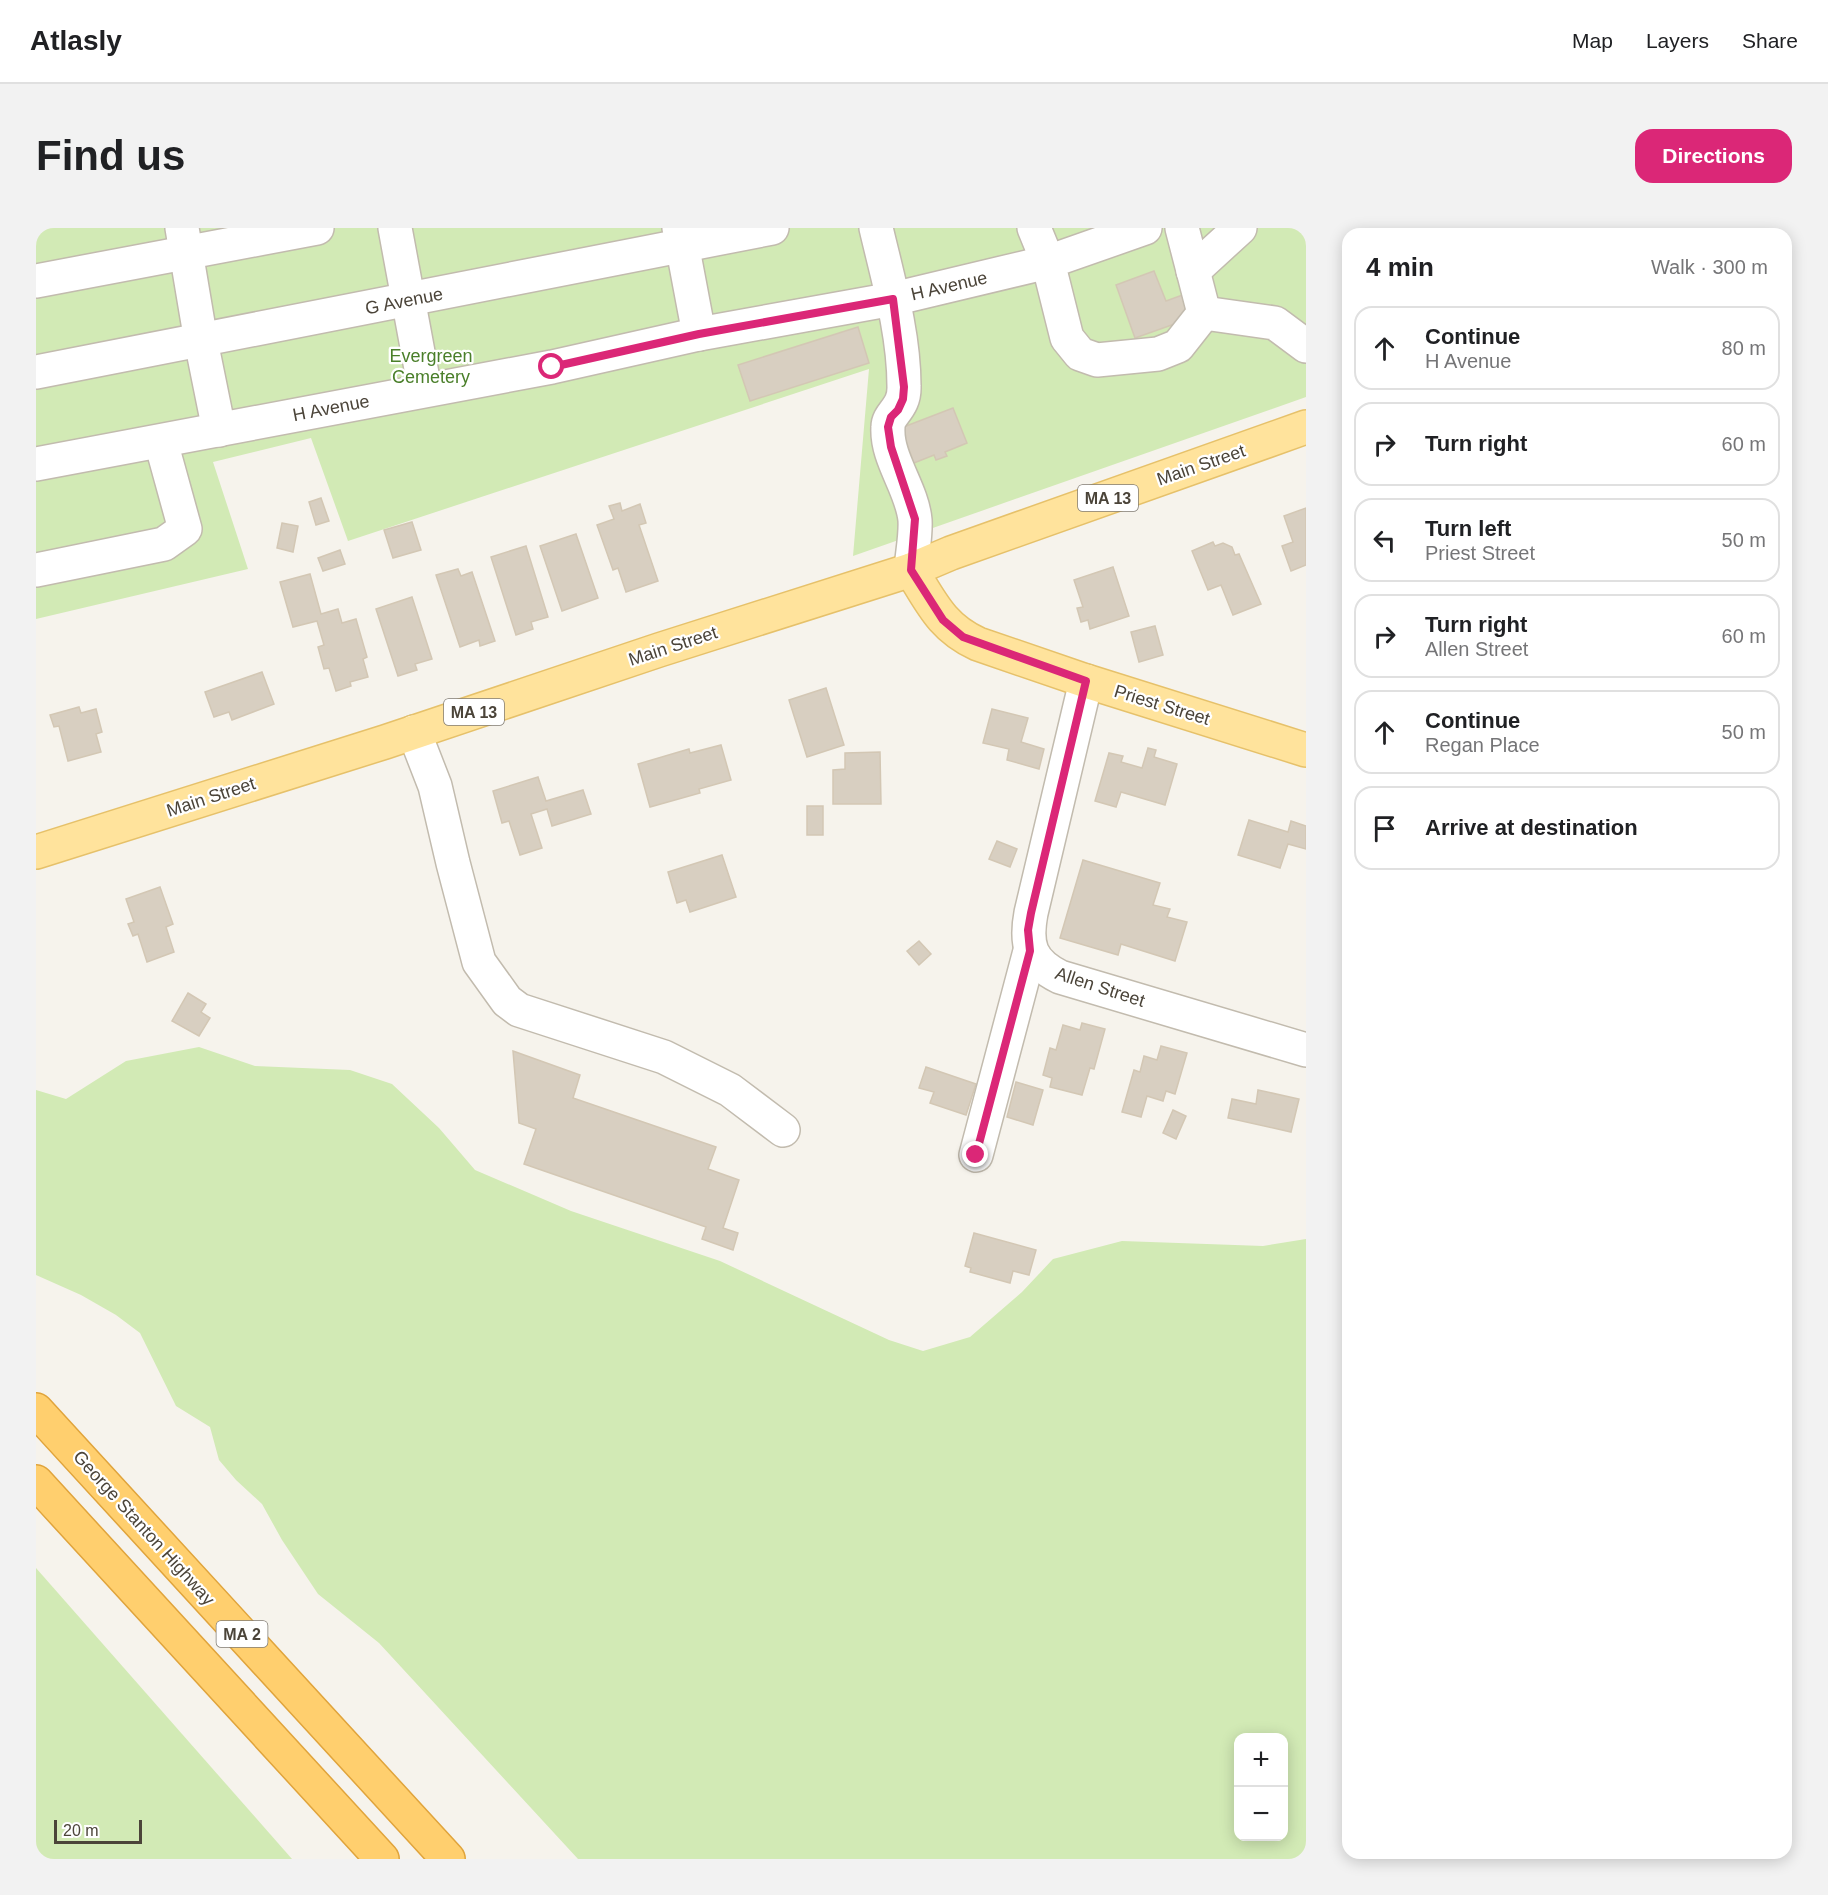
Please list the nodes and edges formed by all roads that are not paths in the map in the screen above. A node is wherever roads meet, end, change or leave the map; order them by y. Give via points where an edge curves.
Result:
1 (317, 228) edge
2 (395, 228) edge
3 (772, 228) edge
4 (876, 228) edge
5 (1034, 228) edge
6 (1145, 228) edge
7 (1182, 228) edge
8 (1240, 228) edge
9 (681, 237) edge
10 (184, 240) edge
11 (1048, 262) junction
12 (1193, 271) junction
13 (36, 281) edge
14 (893, 299) junction
15 (408, 300) junction
16 (1204, 313) junction
17 (699, 334) junction
18 (201, 341) junction
19 (1306, 346) edge
20 (36, 372) edge
21 (425, 390) junction
22 (1306, 427) edge
23 (219, 430) junction
24 (161, 442) junction
25 (36, 464) edge
26 (36, 570) edge
27 (911, 570) junction
28 (1086, 681) junction
29 (414, 732) junction
30 (1306, 750) edge
31 (36, 852) edge
32 (1030, 951) junction
33 (1306, 1050) edge
34 (783, 1130) dead end
35 (976, 1155) dead end
36 (36, 1410) edge
37 (36, 1482) edge
38 (382, 1859) edge
39 (448, 1859) edge

1 - 10 street
2 - 15 street
3 - 9 street, G Avenue
4 - 14 street
5 - 11 street
6 - 11 street, H Avenue
7 - 12 street
8 - 12 street
9 - 15 street, G Avenue
9 - 17 street
10 - 13 street
10 - 18 street
11 - 14 street, H Avenue
11 - 16 street via 1066,338 1080,354 1097,360 1158,354 1178,346
12 - 16 street
14 - 17 street, H Avenue
14 - 27 street via 904,387 903,399 888,427 915,519
15 - 18 street, G Avenue
15 - 21 street
16 - 19 street via 1275,323
17 - 21 street, H Avenue
18 - 20 street, G Avenue
18 - 23 street
21 - 23 street, H Avenue
22 - 27 main road, Main Street / MA 13
23 - 24 street, H Avenue
24 - 25 street, H Avenue
24 - 26 street via 185,529 164,544
27 - 28 main road, Priest Street via 943,620 963,637
27 - 29 main road, Main Street / MA 13
28 - 30 main road, Priest Street
28 - 32 street via 1031,913
29 - 31 main road, Main Street / MA 13
29 - 34 street via 435,786 479,962 507,1001 519,1010 664,1057 730,1090
32 - 33 street, Allen Street via 1044,969 1060,976
32 - 35 street
36 - 39 highway, George Stanton Highway / MA 2
37 - 38 highway, MA 2

